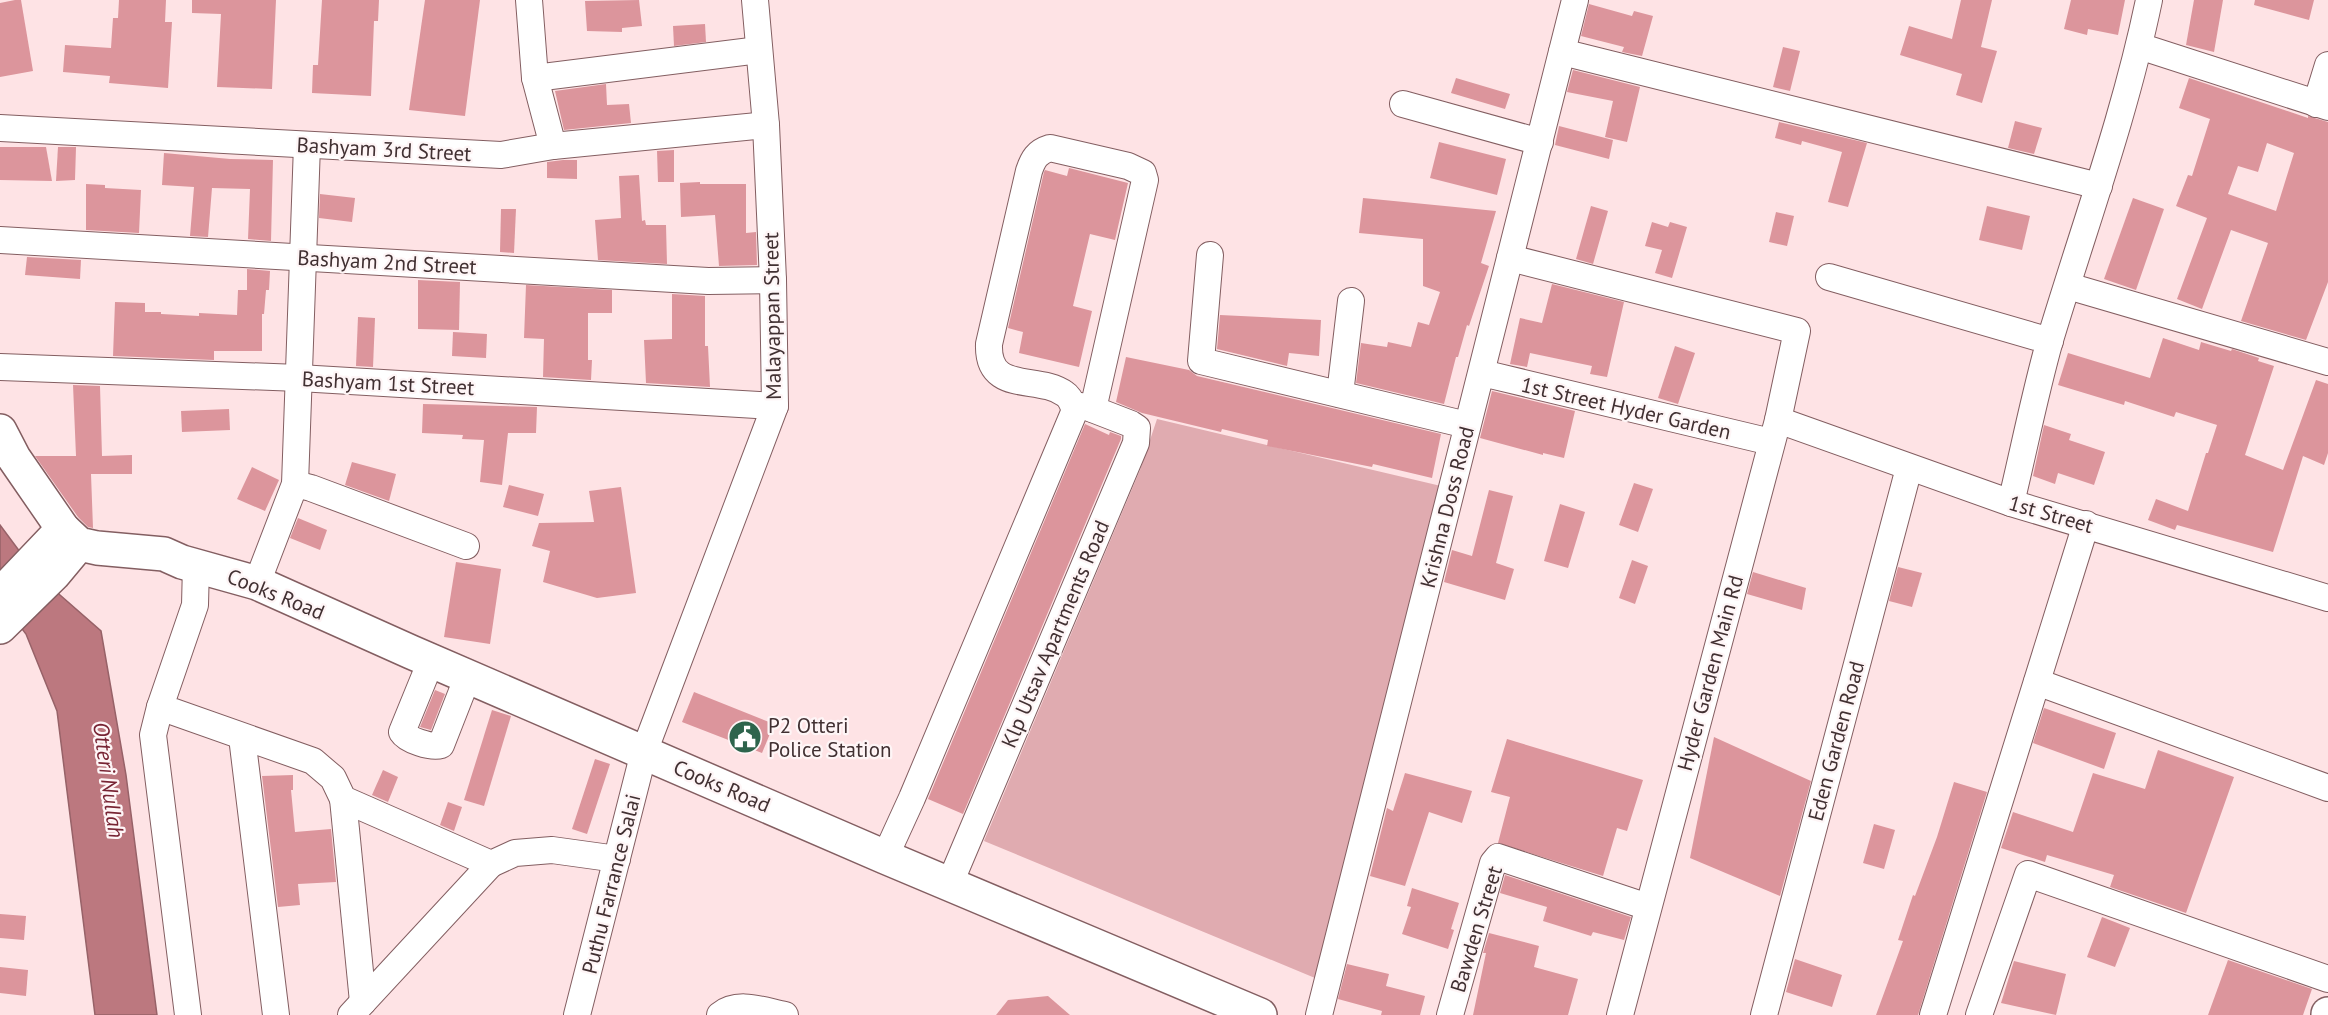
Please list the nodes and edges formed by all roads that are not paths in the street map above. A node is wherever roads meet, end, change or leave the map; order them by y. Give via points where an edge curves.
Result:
1 (529, 0) edge
2 (755, 0) edge
3 (1575, 0) edge
4 (2149, 0) edge
5 (2139, 46) junction
6 (759, 50) junction
7 (1562, 52) junction
8 (2328, 64) edge
9 (536, 78) junction
10 (1403, 104) dead end
11 (2322, 106) edge
12 (766, 125) junction
13 (0, 128) edge
14 (1540, 142) junction
15 (307, 145) junction
16 (554, 146) junction
17 (2099, 186) junction
18 (0, 240) edge
19 (1210, 255) dead end
20 (304, 257) junction
21 (1510, 258) junction
22 (1829, 277) dead end
23 (773, 280) junction
24 (2068, 286) junction
25 (1351, 300) dead end
26 (2050, 340) junction
27 (2328, 362) edge
28 (0, 367) edge
29 (1482, 373) junction
30 (299, 378) junction
31 (1340, 394) junction
32 (776, 405) junction
33 (1084, 409) junction
34 (1467, 425) junction
35 (0, 431) edge
36 (1774, 431) junction
37 (1908, 468) junction
38 (0, 473) edge
39 (295, 484) junction
40 (2011, 503) junction
41 (2086, 524) junction
42 (466, 546) dead end
43 (58, 551) junction
44 (176, 562) junction
45 (257, 583) junction
46 (0, 595) edge
47 (2328, 598) edge
48 (0, 627) edge
49 (431, 661) junction
50 (468, 676) junction
51 (2037, 682) junction
52 (160, 707) junction
53 (242, 737) junction
54 (644, 752) junction
55 (2328, 788) edge
56 (343, 799) junction
57 (885, 857) junction
58 (617, 860) junction
59 (492, 864) junction
60 (950, 883) junction
61 (1648, 907) junction
62 (2328, 979) edge
63 (357, 1008) edge
64 (188, 1015) edge
65 (276, 1015) edge
66 (577, 1015) edge
67 (720, 1015) edge
68 (784, 1015) edge
69 (1260, 1015) edge
70 (1319, 1015) edge
71 (1450, 1015) edge
72 (1620, 1015) edge
73 (1764, 1015) edge
74 (1932, 1015) edge
75 (1978, 1015) edge

1 - 9 street
2 - 6 street, Malayappan Street
3 - 7 street, Krishna Doss Road
4 - 5 street
5 - 11 street
5 - 17 street
6 - 9 street
6 - 12 street, Malayappan Street
7 - 14 street, Krishna Doss Road
7 - 17 street
8 - 11 street
9 - 16 street
10 - 14 street
12 - 16 street, Bashyam 3rd Street
12 - 23 street, Malayappan Street
13 - 15 street, Bashyam 3rd Street
14 - 21 street, Krishna Doss Road
15 - 16 street, Bashyam 3rd Street via 501,155
15 - 20 street
17 - 24 street
18 - 20 street, Bashyam 2nd Street
19 - 31 street via 1201,361
20 - 23 street, Bashyam 2nd Street via 708,281
20 - 30 street
21 - 29 street, Krishna Doss Road
21 - 36 street, Hyder Garden Main Rd via 1797,331
22 - 26 street
23 - 32 street, Malayappan Street
24 - 26 street
24 - 27 street
25 - 31 street
26 - 40 street
28 - 30 street, Bashyam 1st Street
29 - 34 street, Krishna Doss Road
29 - 36 street, 1st Street Hyder Garden
30 - 32 street, Bashyam 1st Street
30 - 39 street
31 - 34 street
32 - 54 street, Malayappan Street
33 - 33 street, Klp Utsav Apartments Road via 1145,180 1143,173 1128,166 1050,148 1034,158 1029,171 989,357 993,367 1004,375 1065,393
33 - 57 street, Klp Utsav Apartments Road
33 - 60 street, Klp Utsav Apartments Road via 1131,424 1137,428 1136,443
34 - 70 street, Krishna Doss Road
35 - 43 main road
36 - 37 street, 1st Street
36 - 61 street, Hyder Garden Main Rd
37 - 40 street, 1st Street
37 - 73 street, Eden Garden Road
38 - 43 main road
39 - 42 street
39 - 45 street
40 - 41 street, 1st Street
41 - 47 street, 1st Street
41 - 51 street
43 - 44 main road, Cooks Road via 97,548
43 - 46 main road
43 - 48 main road
44 - 45 main road, Cooks Road
44 - 52 street via 195,605
45 - 49 main road, Cooks Road
49 - 50 main road, Cooks Road
49 - 50 street via 402,732 405,736 434,747 441,745
50 - 54 main road, Cooks Road
51 - 55 street
51 - 74 street
52 - 53 street
52 - 64 street via 153,735
53 - 56 street via 313,761 333,778
53 - 65 street
54 - 57 main road, Cooks Road
54 - 58 street, Puthu Farrance Salai
56 - 59 street
56 - 63 street
57 - 60 main road, Cooks Road
58 - 59 street via 552,850 515,854
58 - 66 street, Puthu Farrance Salai
59 - 63 street
60 - 69 main road, Cooks Road
61 - 71 street, Bawden Street via 1498,857 1493,863
61 - 72 street, Hyder Garden Main Rd
62 - 75 street via 2028,874
67 - 68 street via 743,1007

